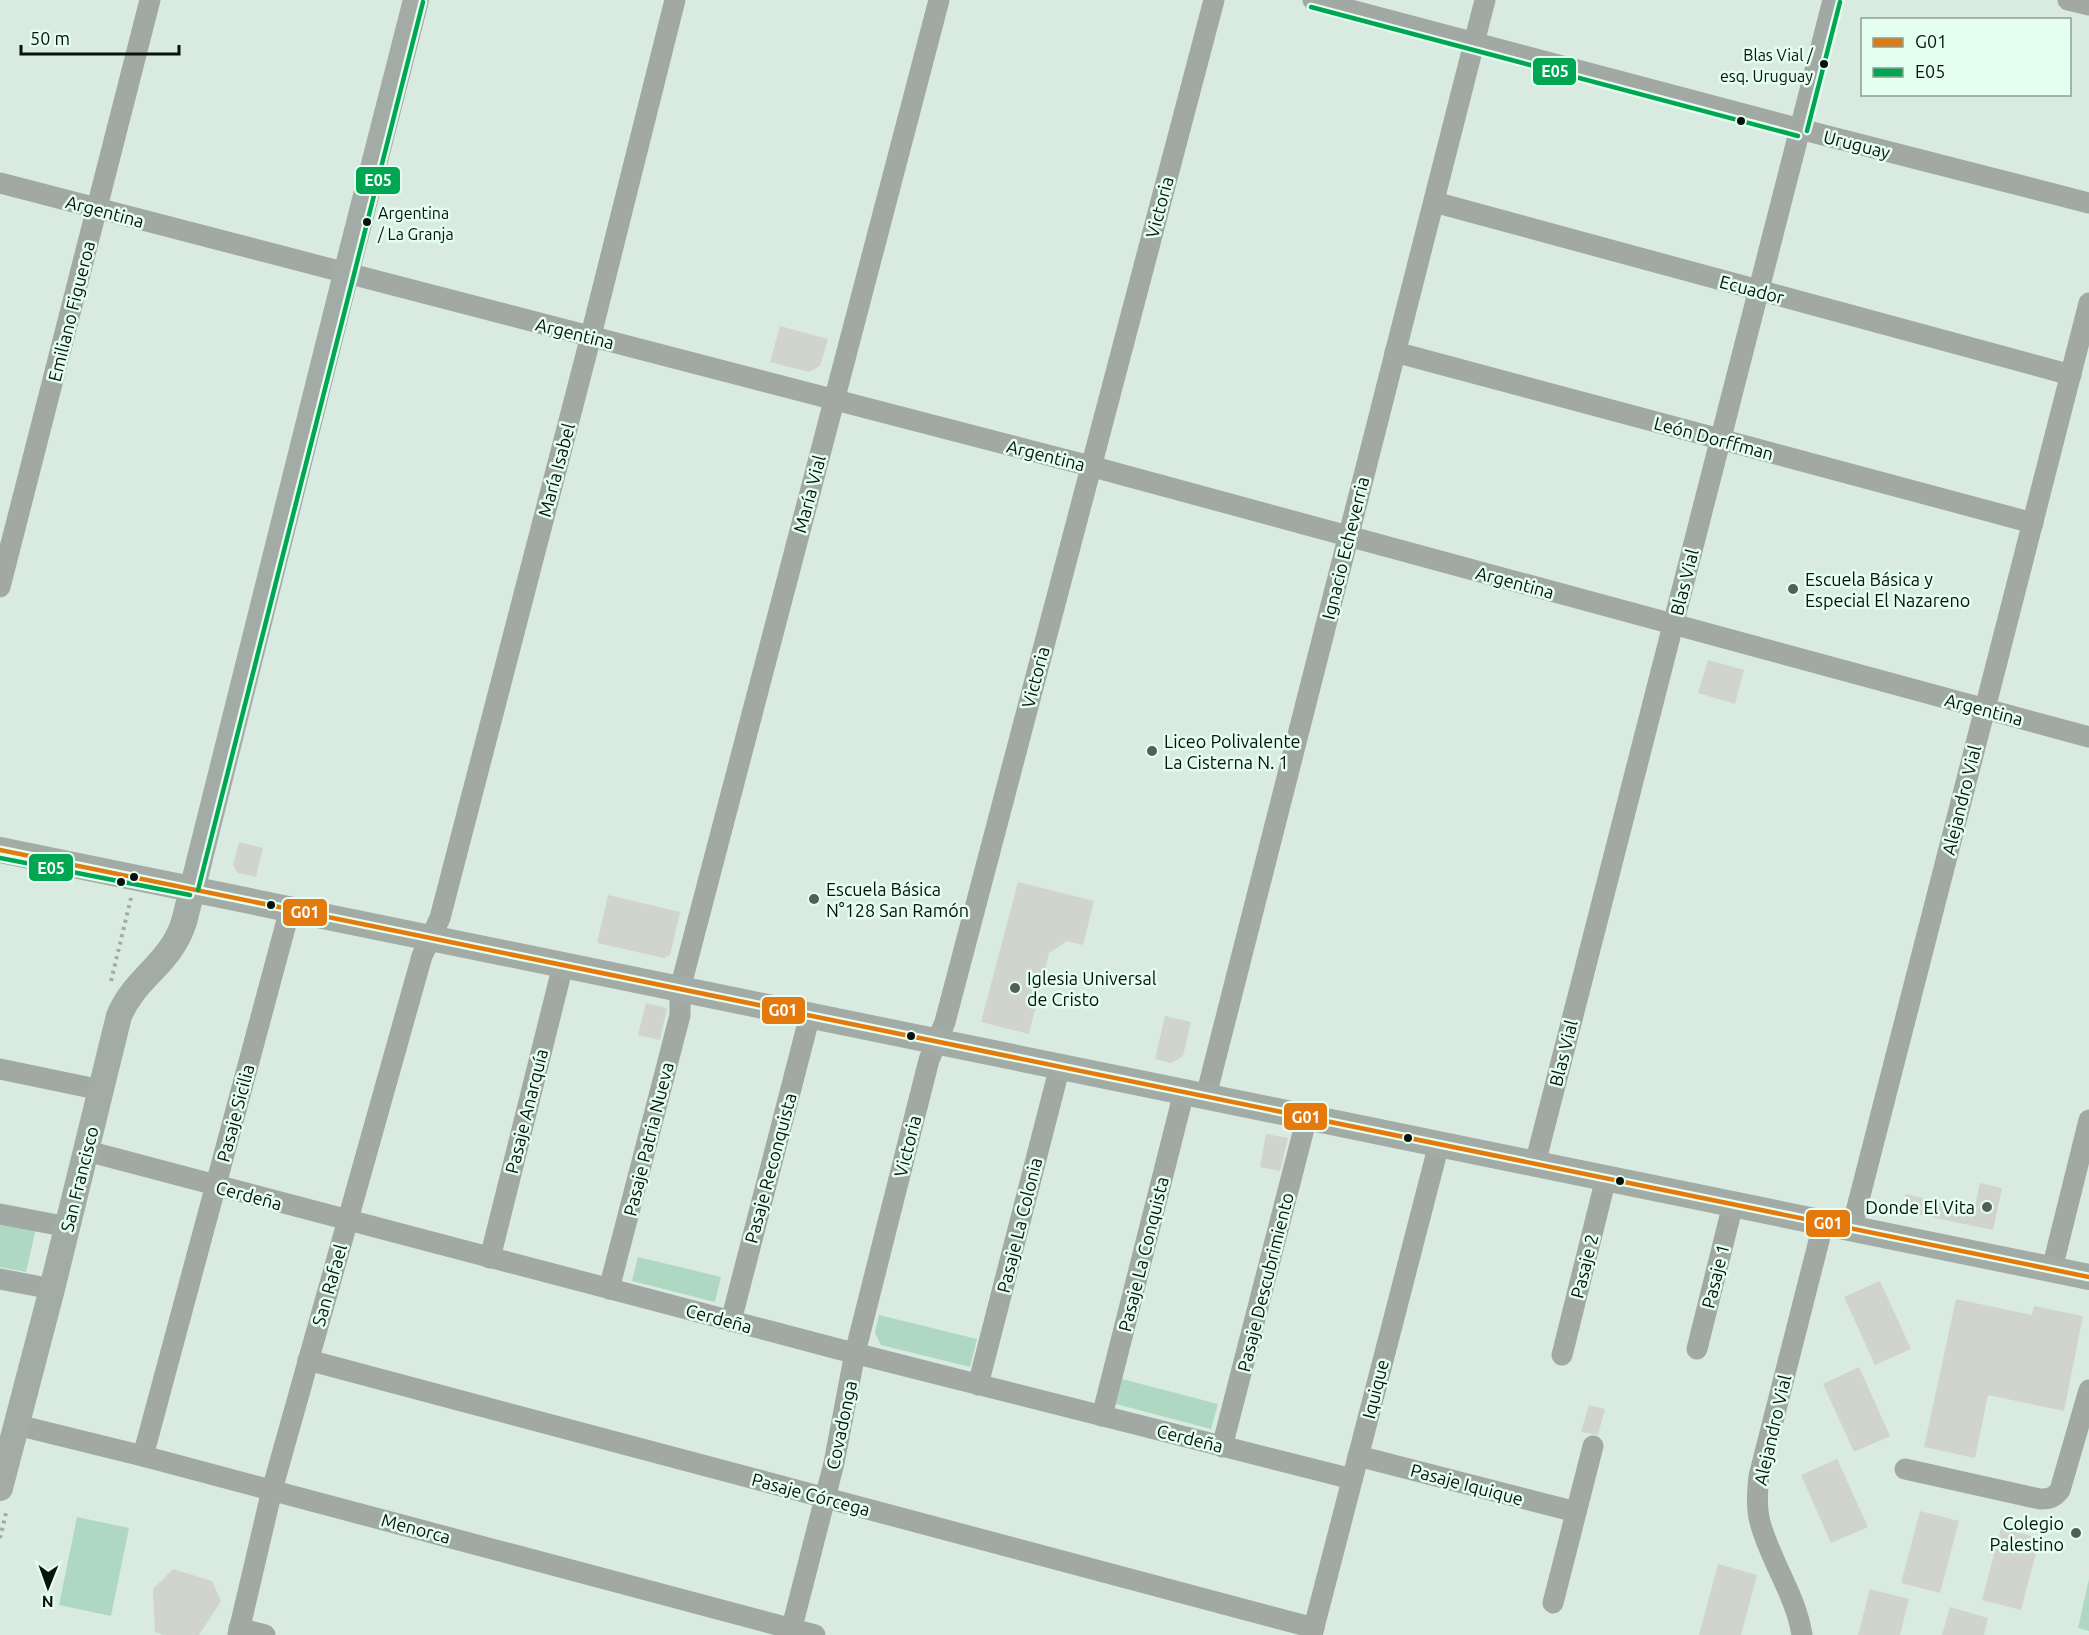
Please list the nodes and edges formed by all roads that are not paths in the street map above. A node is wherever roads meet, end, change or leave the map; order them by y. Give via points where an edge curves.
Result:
1 (150, 0) edge
2 (416, 0) edge
3 (675, 0) edge
4 (939, 0) edge
5 (1214, 0) edge
6 (1312, 0) edge
7 (1485, 0) edge
8 (1833, 0) edge
9 (2068, 0) edge
10 (2089, 5) edge
11 (1474, 43) junction
12 (1800, 129) junction
13 (0, 183) edge
14 (1434, 202) junction
15 (2089, 203) edge
16 (97, 209) junction
17 (346, 274) junction
18 (1758, 291) junction
19 (2089, 303) edge
20 (590, 337) junction
21 (1395, 352) junction
22 (2071, 375) junction
23 (833, 400) junction
24 (1720, 440) junction
25 (1090, 466) junction
26 (2033, 523) junction
27 (1348, 536) junction
28 (0, 587) edge
29 (1673, 624) junction
30 (1985, 709) junction
31 (2089, 737) edge
32 (0, 850) edge
33 (192, 888) junction
34 (290, 909) junction
35 (430, 938) junction
36 (563, 964) junction
37 (680, 988) junction
38 (810, 1015) junction
39 (937, 1041) junction
40 (1060, 1066) junction
41 (0, 1069) edge
42 (101, 1090) junction
43 (1195, 1094) junction
44 (1307, 1117) junction
45 (2089, 1120) edge
46 (1439, 1144) junction
47 (87, 1151) junction
48 (1535, 1164) junction
49 (1606, 1178) junction
50 (215, 1186) junction
51 (1733, 1204) junction
52 (0, 1214) edge
53 (347, 1221) junction
54 (1824, 1221) junction
55 (68, 1227) junction
56 (1852, 1227) junction
57 (490, 1258) junction
58 (2052, 1269) junction
59 (2089, 1277) edge
60 (0, 1279) edge
61 (52, 1289) junction
62 (609, 1289) junction
63 (731, 1321) junction
64 (1697, 1349) dead end
65 (855, 1353) junction
66 (1562, 1355) dead end
67 (308, 1360) junction
68 (978, 1385) junction
69 (2089, 1390) edge
70 (1102, 1416) junction
71 (17, 1425) junction
72 (1222, 1446) junction
73 (1593, 1446) dead end
74 (143, 1455) junction
75 (1358, 1456) junction
76 (1905, 1468) dead end
77 (1352, 1479) junction
78 (0, 1488) edge
79 (272, 1490) junction
80 (825, 1497) junction
81 (1576, 1512) junction
82 (1553, 1603) dead end
83 (1313, 1631) edge
84 (239, 1632) edge
85 (791, 1632) edge
86 (265, 1635) edge
87 (815, 1635) edge
88 (1802, 1635) edge

1 - 16 street, Emiliano Figueroa
2 - 17 main road, San Francisco
3 - 20 street, María Isabel
4 - 23 street, María Vial
5 - 25 street, Victoria
6 - 11 street, Uruguay
7 - 11 street, Ignacio Echeverria
8 - 12 street, Blas Vial
9 - 10 street
11 - 12 street, Uruguay
11 - 14 street, Ignacio Echeverria
12 - 15 street, Uruguay
12 - 18 street, Blas Vial
13 - 16 street, Argentina
14 - 18 street, Ecuador
14 - 21 street, Ignacio Echeverria
16 - 17 street, Argentina
16 - 28 street, Emiliano Figueroa
17 - 20 street, Argentina
17 - 33 main road, San Francisco
18 - 22 street, Ecuador
18 - 24 street, Blas Vial
19 - 22 street, Alejandro Vial
20 - 23 street, Argentina
20 - 35 street, María Isabel via 440,918
21 - 24 street, León Dorffman
21 - 27 street, Ignacio Echeverria
22 - 26 street, Alejandro Vial
23 - 25 street, Argentina
23 - 37 street, María Vial
24 - 26 street, León Dorffman
24 - 29 street, Blas Vial
25 - 27 street, Argentina
25 - 39 street, Victoria
26 - 30 street, Alejandro Vial
27 - 29 street, Argentina
27 - 43 street, Ignacio Echeverria
29 - 30 street, Argentina
29 - 48 street, Blas Vial
30 - 31 street, Argentina
30 - 56 street, Alejandro Vial
32 - 33 main road
33 - 34 main road
33 - 42 main road, San Francisco via 176,942 124,1004
34 - 35 main road
34 - 50 street, Pasaje Sicilia
35 - 36 main road
35 - 53 street, San Rafael
36 - 37 main road
36 - 57 street, Pasaje Anarquía
37 - 38 main road
37 - 62 street, Pasaje Patria Nueva via 680,1015
38 - 39 main road
38 - 63 street, Pasaje Reconquista
39 - 40 main road
39 - 65 street, Victoria
40 - 43 main road
40 - 68 street, Pasaje La Colonia
41 - 42 street
42 - 47 main road, San Francisco
43 - 44 main road
43 - 70 street, Pasaje La Conquista
44 - 46 main road
44 - 72 street, Pasaje Descubrimiento
45 - 58 street
46 - 48 main road
46 - 75 street, Iquique
47 - 50 street, Cerdeña
47 - 55 main road, San Francisco
48 - 49 main road
49 - 51 main road
49 - 66 street, Pasaje 2
50 - 53 street, Cerdeña
50 - 74 street, Pasaje Sicilia
51 - 54 main road
51 - 64 street, Pasaje 1
52 - 55 street
53 - 57 street, Cerdeña
53 - 67 street, San Rafael
54 - 56 main road
54 - 88 street, Alejandro Vial via 1757,1492 1760,1522 1796,1609
55 - 61 main road, San Francisco
56 - 58 main road
57 - 62 street, Cerdeña
58 - 59 main road
60 - 61 street
61 - 71 main road, San Francisco
62 - 63 street, Cerdeña
63 - 65 street, Cerdeña
65 - 68 street, Cerdeña
65 - 80 street, Covadonga
67 - 79 street, San Rafael
67 - 80 street, Pasaje Córcega
68 - 70 street, Cerdeña
69 - 76 street via 2060,1490 2049,1499
70 - 72 street, Cerdeña
71 - 74 street, Menorca
71 - 78 main road, San Francisco
72 - 77 street, Cerdeña
73 - 81 street
74 - 79 street, Menorca
75 - 77 street, Iquique
75 - 81 street, Pasaje Iquique
77 - 83 street, Iquique
79 - 84 street, San Rafael
79 - 85 street, Menorca
80 - 83 street, Pasaje Córcega
80 - 85 street, Covadonga
81 - 82 street
84 - 86 street
85 - 87 street, Menorca

